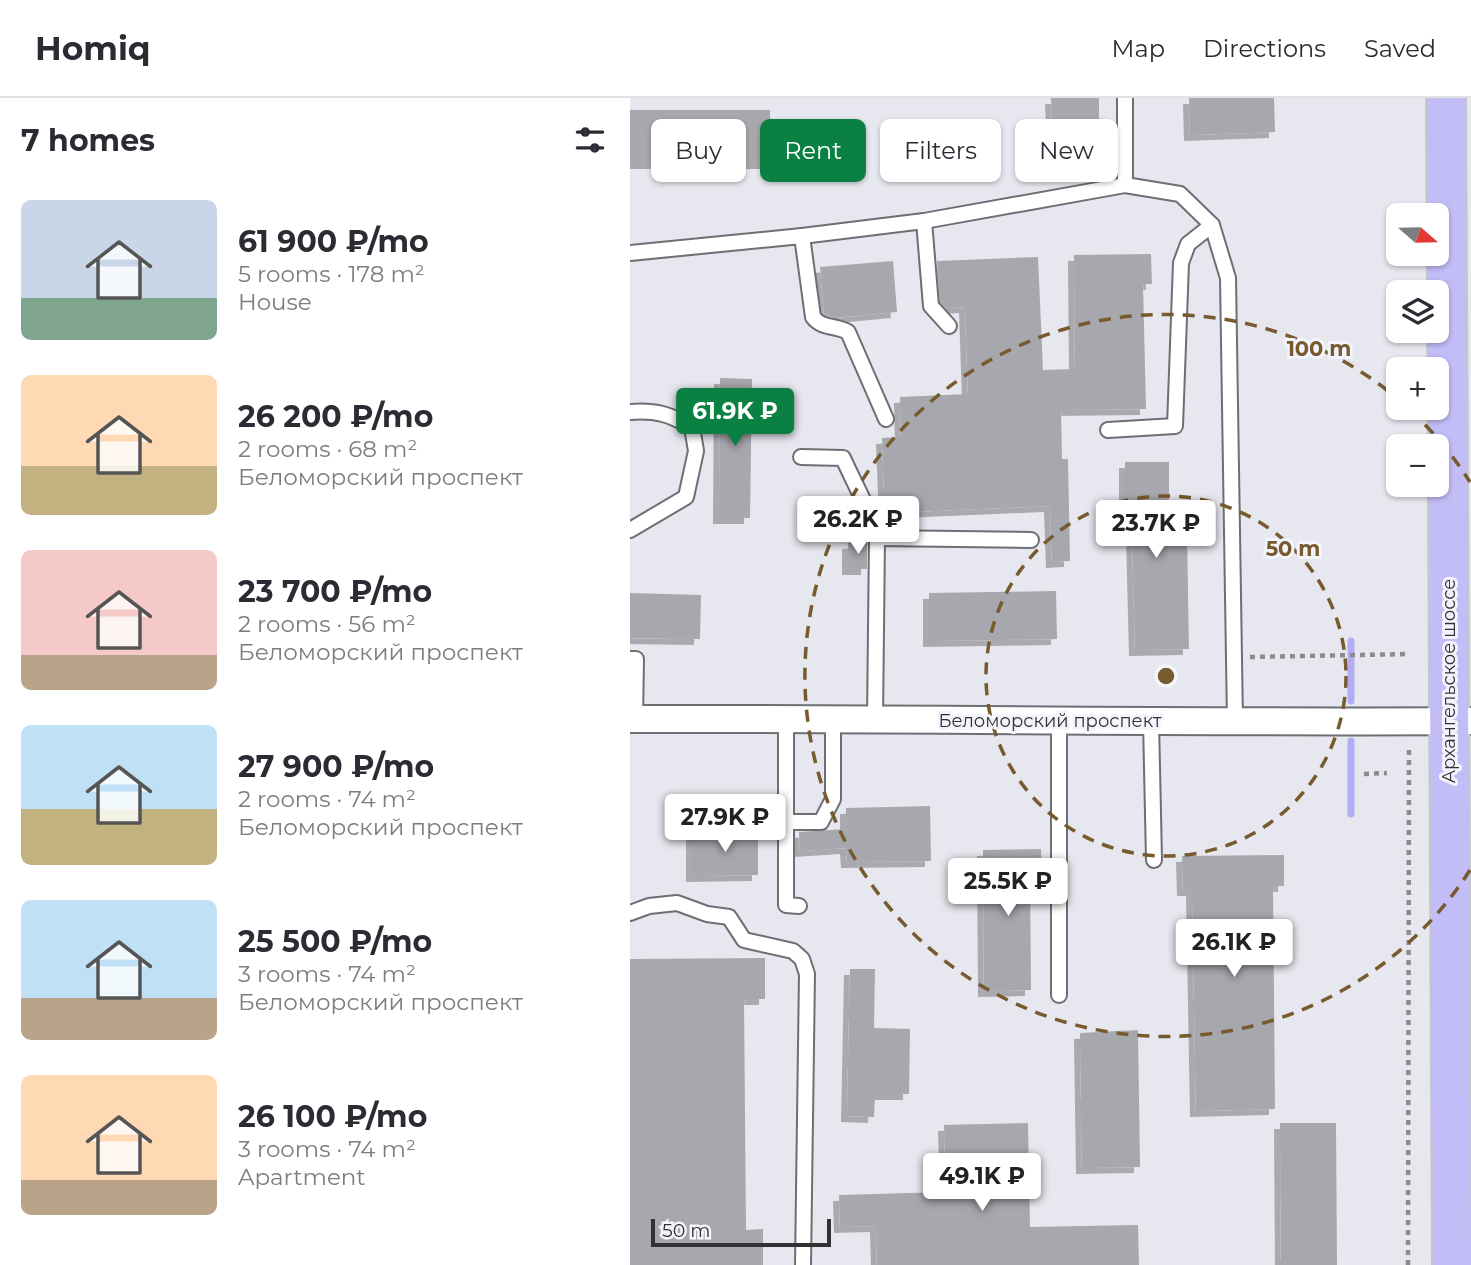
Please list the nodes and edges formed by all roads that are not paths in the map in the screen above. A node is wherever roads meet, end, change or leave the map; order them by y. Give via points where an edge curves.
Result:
1 (1125, 98) edge
2 (1446, 98) edge
3 (1125, 184) junction
4 (923, 221) junction
5 (1212, 225) junction
6 (802, 236) junction
7 (630, 253) edge
8 (949, 326) dead end
9 (630, 412) edge
10 (886, 419) dead end
11 (1108, 430) dead end
12 (802, 457) dead end
13 (630, 530) edge
14 (877, 538) junction
15 (1031, 540) dead end
16 (630, 659) edge
17 (833, 718) junction
18 (633, 719) edge
19 (786, 719) junction
20 (875, 719) junction
21 (1059, 721) junction
22 (1460, 721) edge
23 (1151, 722) junction
24 (1235, 722) junction
25 (785, 822) junction
26 (1154, 860) dead end
27 (799, 906) dead end
28 (630, 913) edge
29 (1059, 995) dead end
30 (803, 1265) edge
31 (1452, 1265) edge

1 - 3 lane
2 - 22 main road, Архангельское шоссе
3 - 4 lane
3 - 5 lane via 1180,194
4 - 6 lane
4 - 8 lane via 931,306
5 - 11 lane via 1188,244 1181,263 1175,426
5 - 24 lane via 1228,278
6 - 7 lane
6 - 10 lane via 813,317 818,323 848,332
9 - 13 lane via 652,410 692,427 696,451 686,496
12 - 14 lane via 844,457 872,515
14 - 15 lane
14 - 20 lane
16 - 18 lane via 636,659
17 - 19 street, Беломорский проспект
17 - 20 street, Беломорский проспект
17 - 25 lane via 833,799 821,822
18 - 19 street, Беломорский проспект
19 - 25 lane
20 - 21 street, Беломорский проспект
21 - 23 street, Беломорский проспект
21 - 29 lane
22 - 24 street, Беломорский проспект
22 - 31 main road, Архангельское шоссе
23 - 24 street, Беломорский проспект
23 - 26 lane
25 - 27 lane via 786,905
28 - 30 lane via 677,903 729,917 744,940 793,951 802,959 807,974

